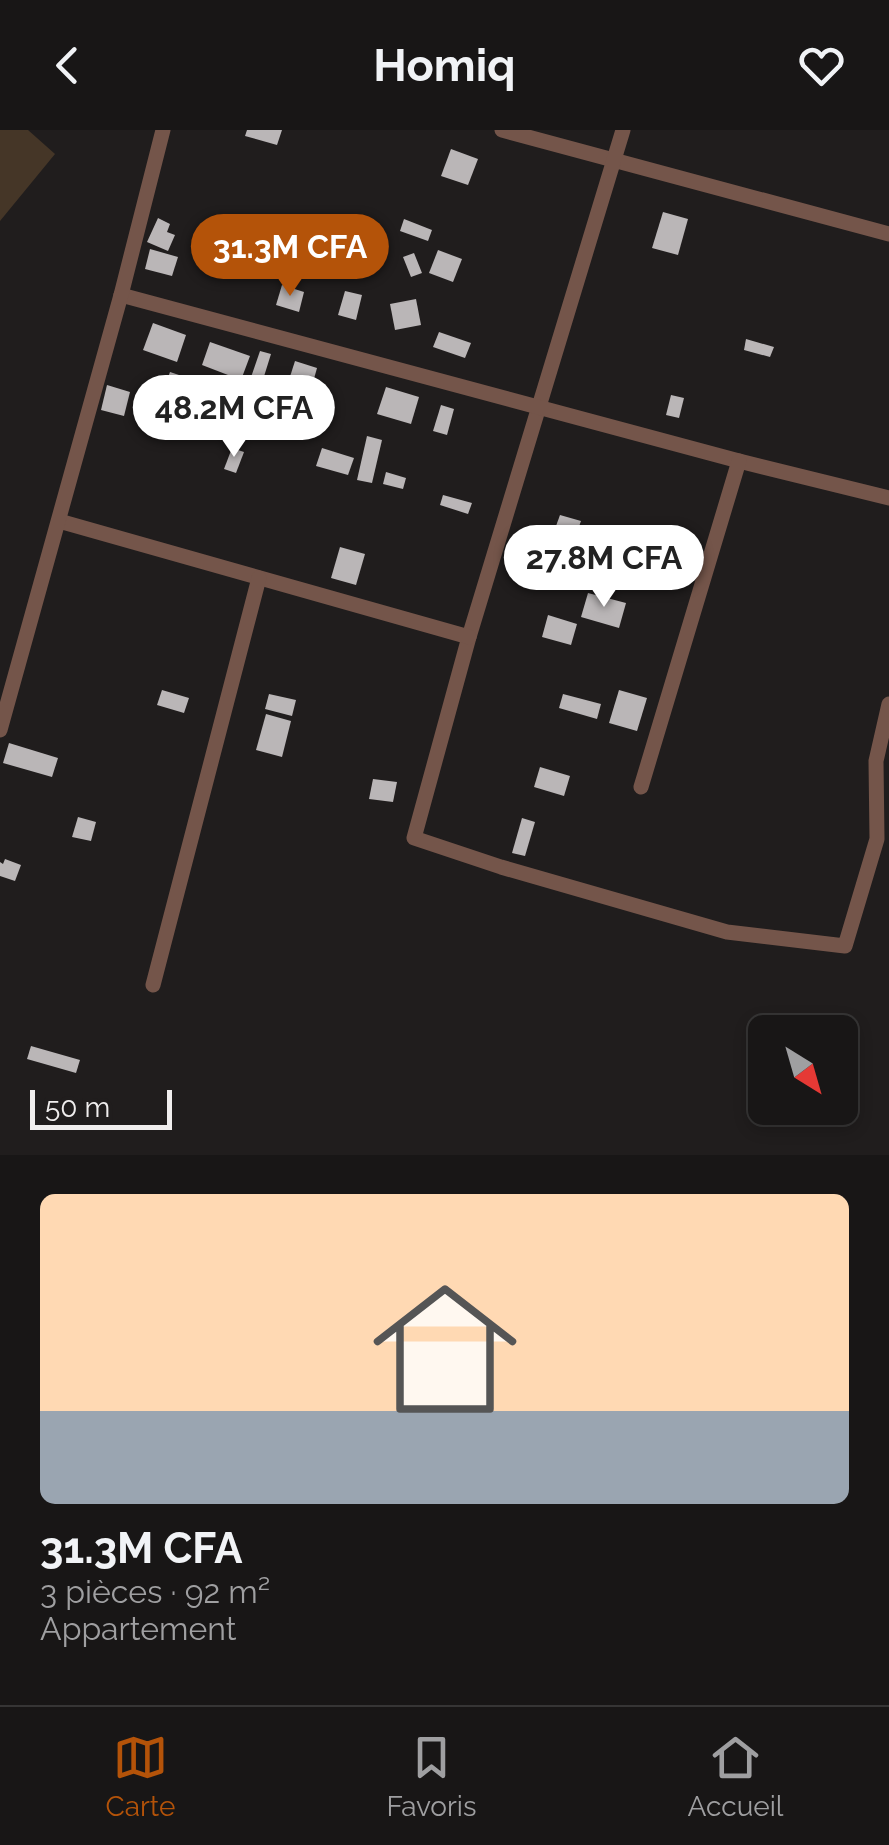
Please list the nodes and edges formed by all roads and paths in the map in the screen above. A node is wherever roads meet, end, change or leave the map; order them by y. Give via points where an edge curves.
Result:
1 (163, 130) edge
2 (502, 130) edge
3 (623, 130) edge
4 (614, 161) junction
5 (889, 234) edge
6 (121, 295) junction
7 (538, 408) junction
8 (739, 461) junction
9 (889, 498) edge
10 (59, 521) junction
11 (259, 578) junction
12 (469, 638) junction
13 (889, 704) edge
14 (0, 730) edge
15 (641, 787) dead end
16 (153, 985) dead end

1 - 6 street
2 - 4 street
3 - 4 street
4 - 5 street
4 - 7 street
6 - 7 street
6 - 10 street
7 - 8 street
7 - 12 street
8 - 9 street
8 - 15 street
10 - 11 street
10 - 14 street
11 - 12 street
11 - 16 street
12 - 13 street via 414,838 727,932 846,946 878,839 876,761

